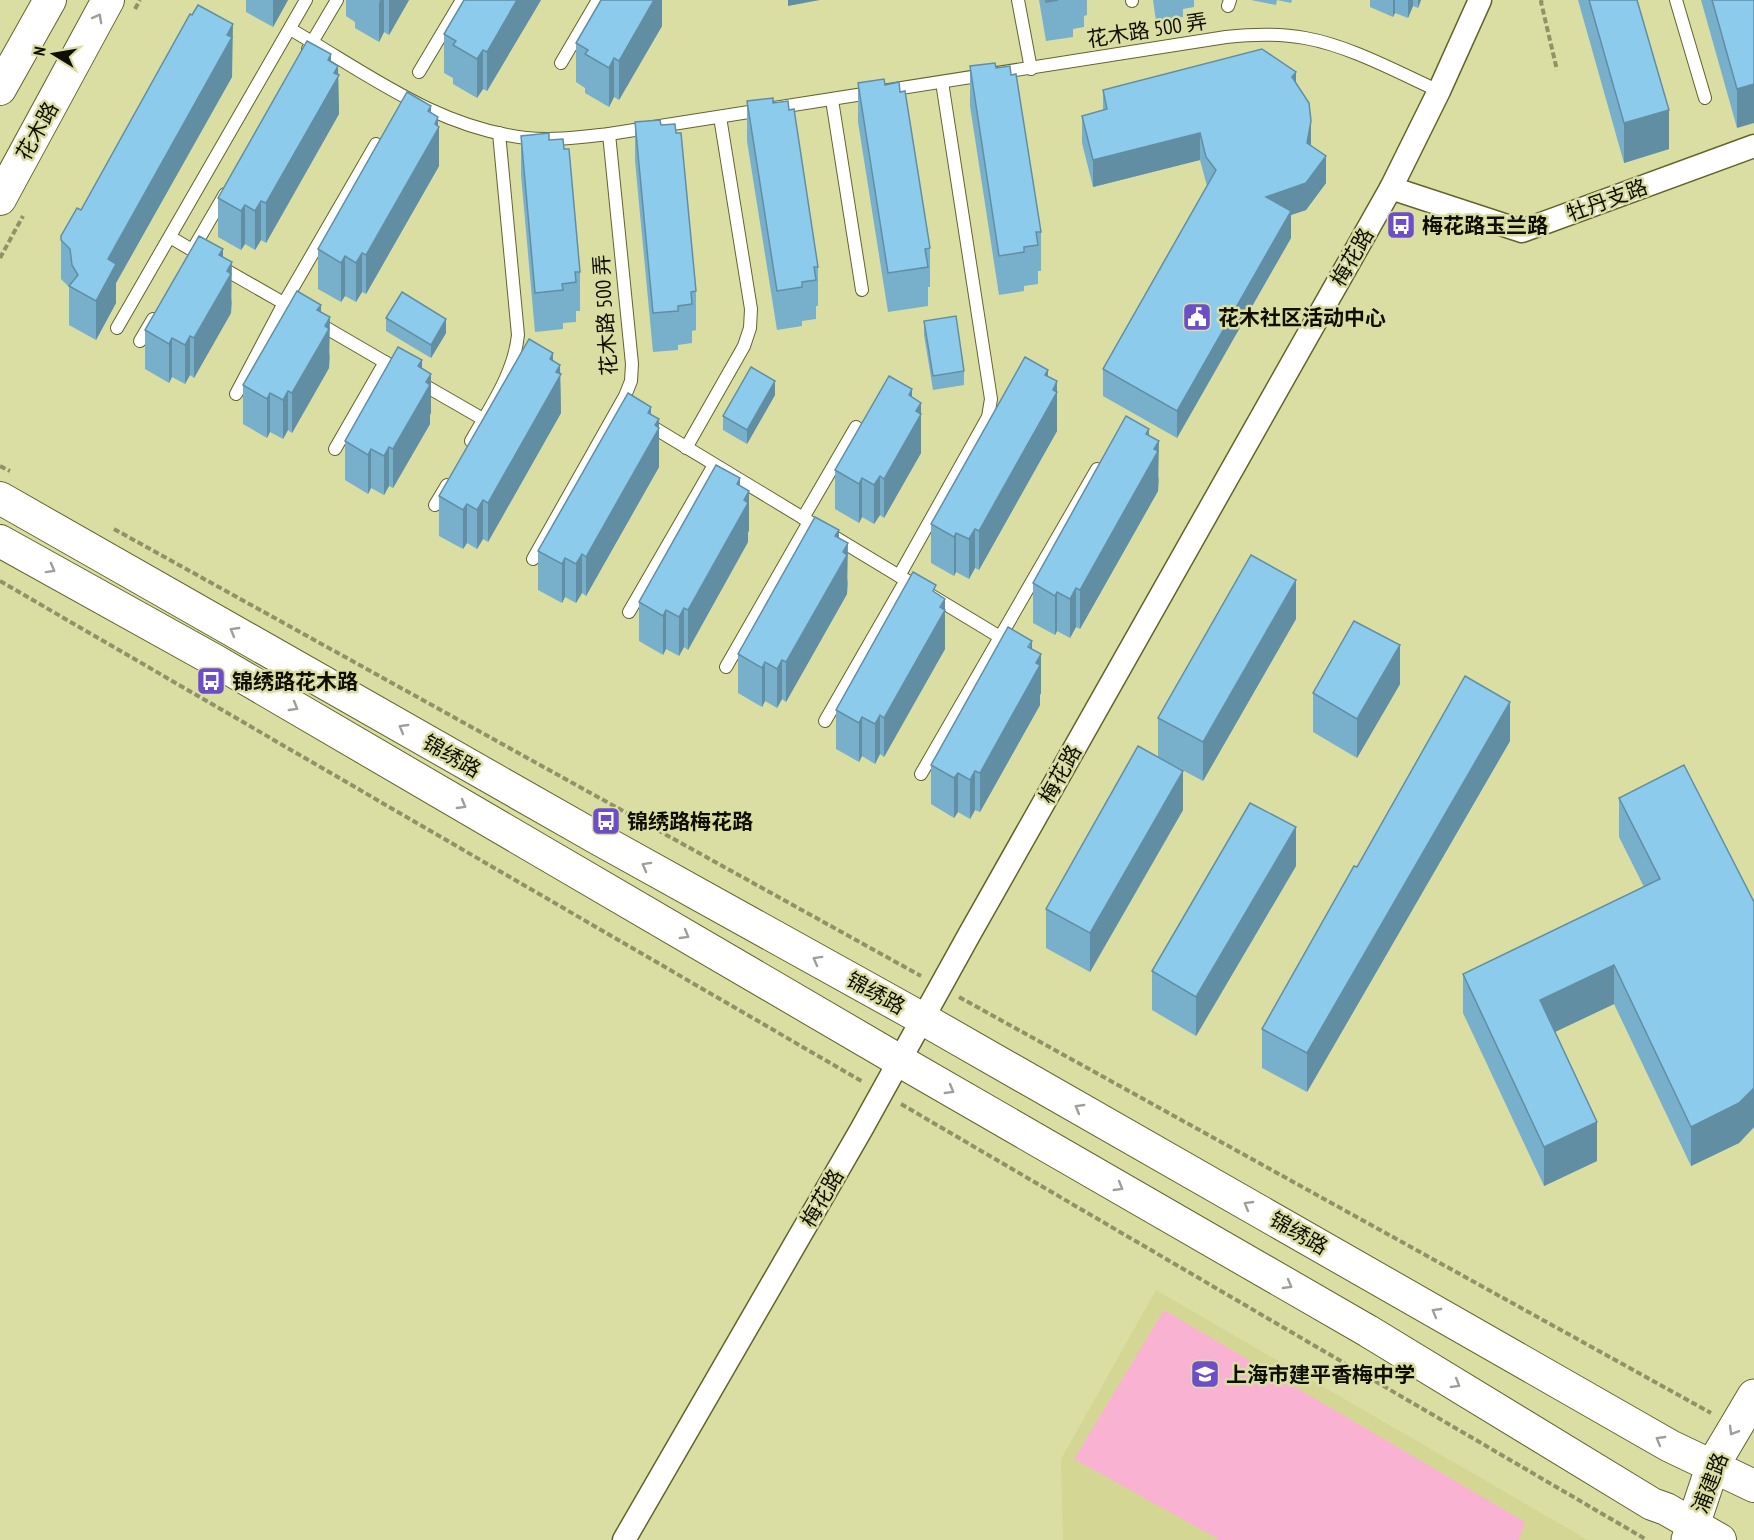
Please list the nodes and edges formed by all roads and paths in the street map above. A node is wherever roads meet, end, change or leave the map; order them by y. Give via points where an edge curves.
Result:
1 (50, 0) edge
2 (108, 0) edge
3 (306, 0) edge
4 (336, 0) edge
5 (462, 0) edge
6 (598, 0) edge
7 (1018, 0) edge
8 (1480, 0) edge
9 (1542, 0) edge
10 (1676, 0) edge
11 (290, 29) junction
12 (312, 42) junction
13 (301, 62) edge
14 (561, 63) dead end
15 (1031, 69) junction
16 (1557, 70) dead end
17 (418, 72) dead end
18 (942, 82) junction
19 (0, 89) edge
20 (1439, 91) junction
21 (1705, 98) dead end
22 (832, 100) junction
23 (720, 117) junction
24 (499, 133) junction
25 (609, 134) junction
26 (376, 144) edge
27 (1754, 146) edge
28 (232, 181) edge
29 (1391, 188) junction
30 (0, 199) edge
31 (170, 237) junction
32 (190, 255) junction
33 (862, 290) dead end
34 (284, 303) junction
35 (157, 311) edge
36 (117, 328) dead end
37 (140, 341) dead end
38 (385, 362) junction
39 (236, 394) dead end
40 (629, 413) junction
41 (483, 419) junction
42 (856, 427) dead end
43 (467, 448) edge
44 (686, 448) junction
45 (335, 449) dead end
46 (714, 465) junction
47 (0, 466) edge
48 (1096, 470) edge
49 (451, 477) edge
50 (5, 484) edge
51 (435, 505) dead end
52 (806, 520) junction
53 (105, 524) dead end
54 (0, 541) edge
55 (533, 559) dead end
56 (903, 578) junction
57 (0, 581) edge
58 (629, 612) dead end
59 (1000, 637) junction
60 (726, 667) dead end
61 (825, 721) dead end
62 (921, 774) dead end
63 (940, 987) junction
64 (923, 1019) junction
65 (900, 1061) junction
66 (882, 1093) junction
67 (1754, 1396) edge
68 (1735, 1428) junction
69 (1713, 1465) junction
70 (1754, 1486) edge
71 (1701, 1535) edge
72 (624, 1540) edge
73 (1647, 1540) edge

1 - 19 main road
30 -> 2 main road, 花木路
3 - 11 lane
4 - 12 lane
5 - 17 lane
6 - 14 lane
7 - 15 lane
8 - 20 street, 梅花路
9 - 16 path
10 - 21 lane
11 - 12 lane, 花木路 500 弄
11 - 31 lane
12 - 13 lane
12 - 24 lane, 花木路 500 弄 via 395,93
15 - 18 lane, 花木路 500 弄
15 - 20 lane, 花木路 500 弄 via 1226,37 1281,35 1336,46
18 - 22 lane, 花木路 500 弄
18 - 56 lane via 991,408
20 - 29 street, 梅花路
22 - 23 lane, 花木路 500 弄
22 - 33 lane
23 - 25 lane, 花木路 500 弄
23 - 44 lane via 751,309 750,328 744,346
24 - 25 lane, 花木路 500 弄 via 557,139
24 - 41 lane via 518,335 510,371
25 - 40 lane, 花木路 500 弄 via 632,364
26 - 34 lane
27 - 29 street, 牡丹支路 via 1522,231
28 - 32 lane
29 - 63 street, 梅花路
31 - 32 lane
31 - 36 lane
32 - 34 lane
34 - 38 lane
34 - 39 lane
35 - 37 lane
38 - 41 lane
38 - 45 lane
40 - 44 lane
40 - 55 lane, 花木路 500 弄
41 - 43 lane
42 - 52 lane
44 - 46 lane
46 - 52 lane
46 - 58 lane
47 - 50 path
48 - 59 lane
49 - 51 lane
64 -> 50 main road, 锦绣路 via 597,838
52 - 56 lane
52 - 60 lane
53 - 63 path
54 -> 65 main road, 锦绣路 via 214,660
56 - 59 lane
56 - 61 lane
57 - 66 path
59 - 62 lane
63 - 64 street, 梅花路
63 - 68 path
64 - 65 street, 梅花路
69 -> 64 main road, 锦绣路 via 1670,1446
65 - 66 street, 梅花路
65 -> 71 main road, 锦绣路 via 1368,1331
66 - 72 street, 梅花路
66 - 73 path
67 - 68 main road, 浦建路
68 -> 69 main road, 浦建路
69 - 70 main road, 锦绣路
69 - 71 main road, 浦建路

